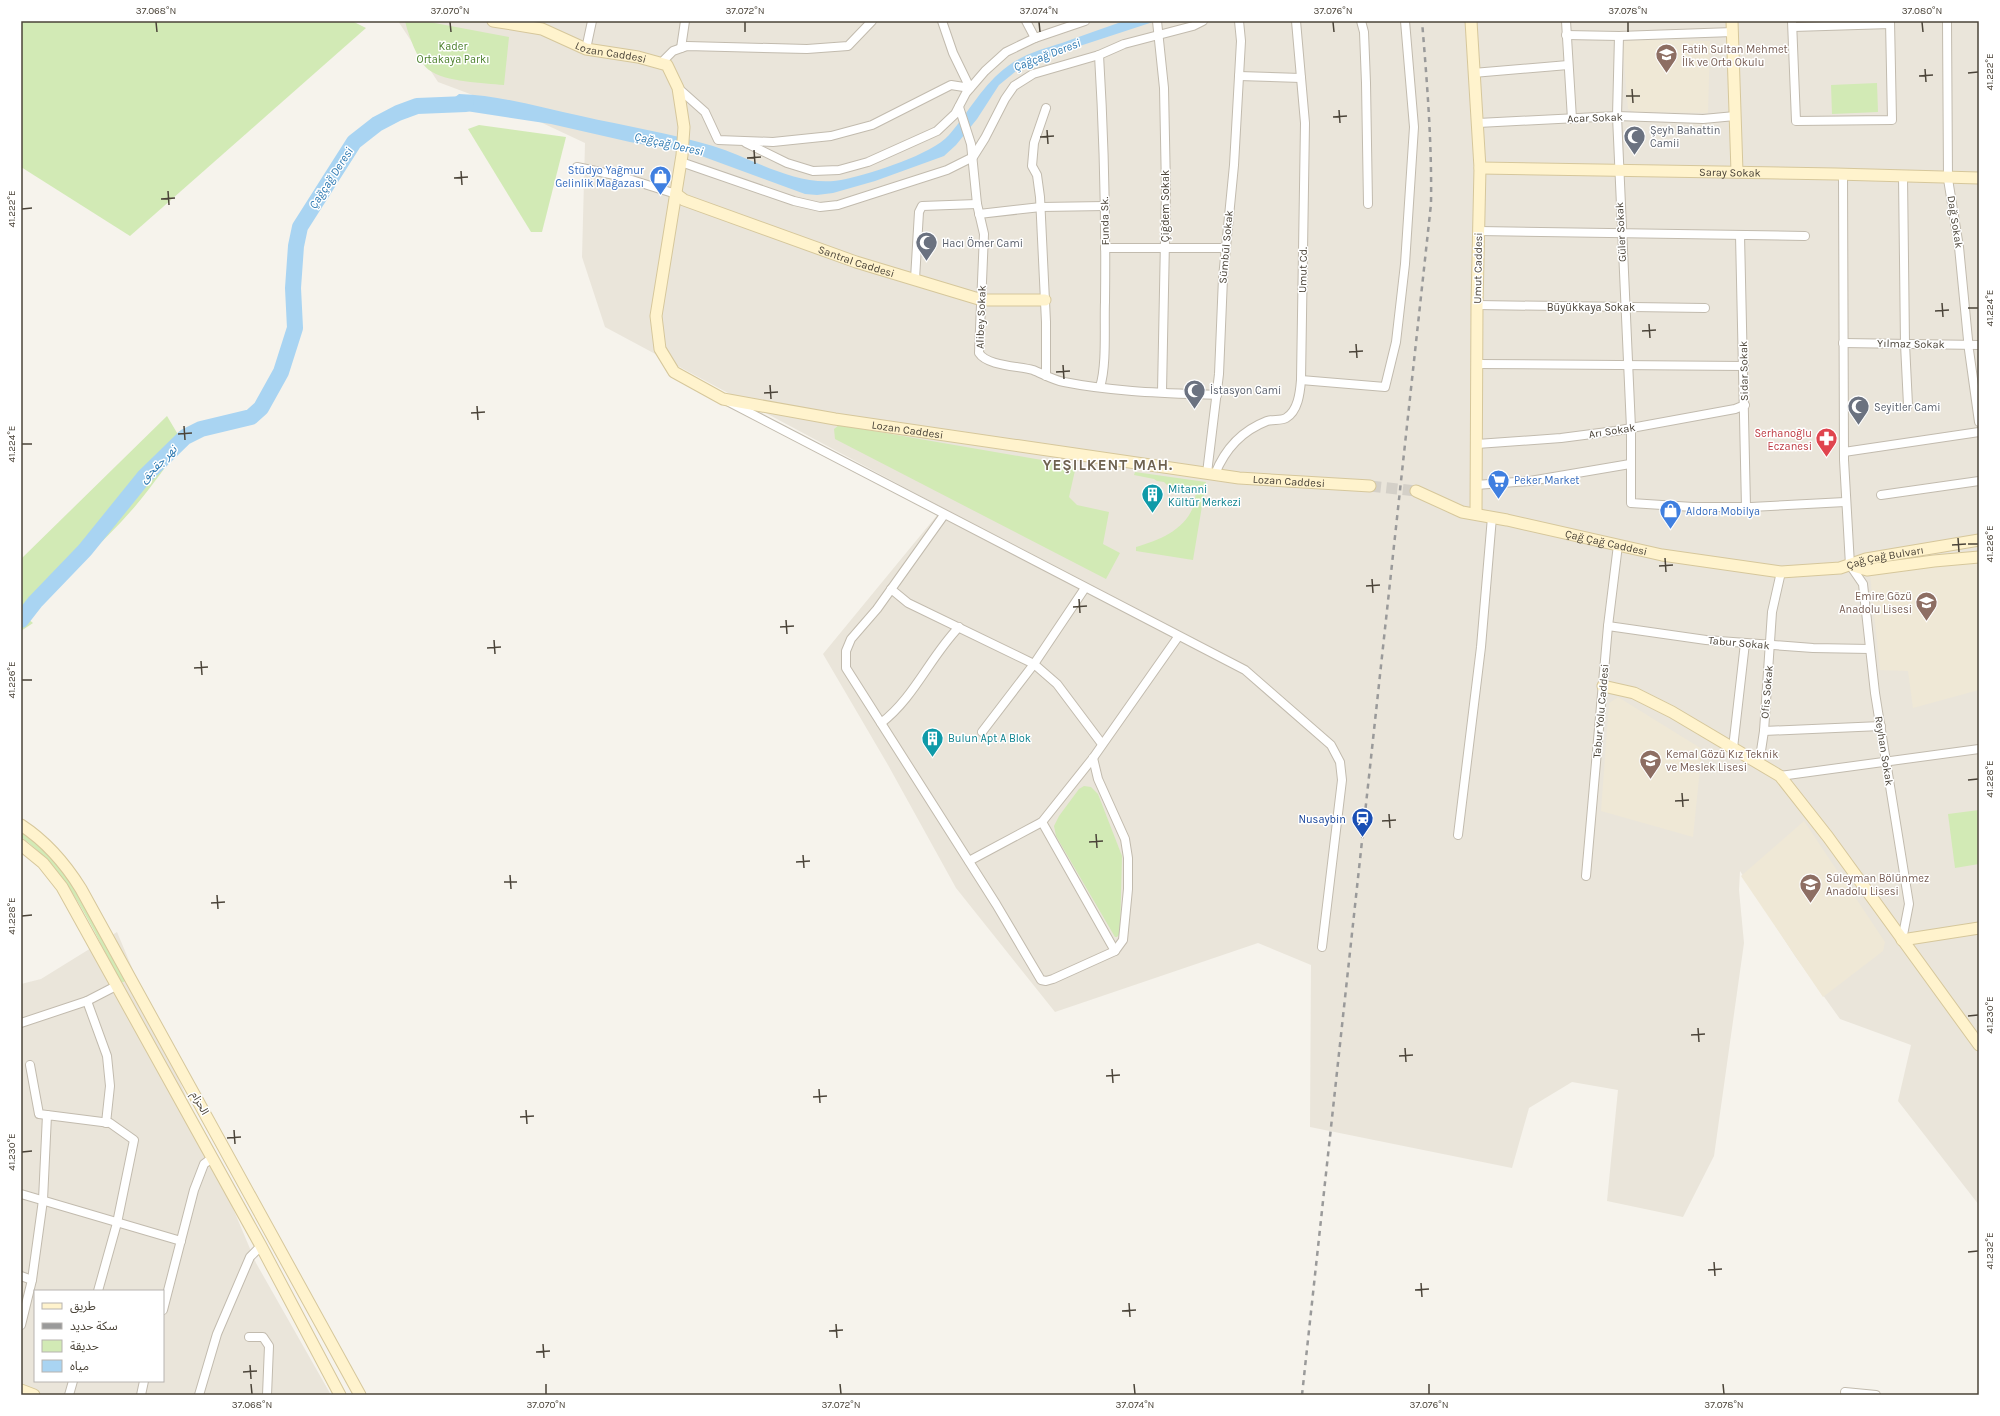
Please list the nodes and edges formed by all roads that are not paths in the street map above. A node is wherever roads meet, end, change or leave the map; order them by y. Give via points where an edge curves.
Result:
1 (493, 21) edge
2 (592, 21) edge
3 (685, 21) edge
4 (872, 21) edge
5 (942, 21) edge
6 (1026, 21) edge
7 (1085, 21) edge
8 (1203, 21) edge
9 (1239, 21) edge
10 (1296, 21) edge
11 (1361, 21) edge
12 (1405, 21) edge
13 (1471, 21) edge
14 (1566, 21) edge
15 (1947, 21) edge
16 (1890, 23) edge
17 (1792, 24) edge
18 (1830, 24) edge
19 (543, 25) edge
20 (1732, 26) edge
21 (1158, 28) edge
22 (1566, 35) junction
23 (1619, 36) junction
24 (1035, 38) junction
25 (681, 48) junction
26 (586, 49) junction
27 (1099, 55) junction
28 (660, 64) junction
29 (1568, 65) junction
30 (1473, 73) junction
31 (1239, 76) junction
32 (1301, 78) junction
33 (678, 88) junction
34 (970, 88) junction
35 (959, 107) junction
36 (1046, 108) dead end
37 (1617, 116) junction
38 (1735, 116) junction
39 (1572, 119) junction
40 (1478, 123) junction
41 (743, 141) junction
42 (972, 157) junction
43 (681, 159) junction
44 (577, 167) dead end
45 (1480, 168) junction
46 (1618, 172) junction
47 (1737, 172) junction
48 (1843, 174) junction
49 (1903, 176) junction
50 (1979, 178) edge
51 (1948, 179) junction
52 (676, 194) junction
53 (977, 204) junction
54 (1368, 204) dead end
55 (1105, 206) junction
56 (1041, 207) junction
57 (979, 214) junction
58 (1479, 231) junction
59 (1621, 233) junction
60 (1740, 235) junction
61 (1805, 236) dead end
62 (1165, 247) junction
63 (1105, 248) junction
64 (1226, 248) junction
65 (915, 279) junction
66 (982, 300) junction
67 (1045, 300) junction
68 (1477, 305) junction
69 (1625, 307) junction
70 (1705, 308) dead end
71 (1843, 343) junction
72 (1905, 344) junction
73 (1969, 345) junction
74 (1979, 345) edge
75 (1477, 364) junction
76 (1627, 366) junction
77 (1744, 366) junction
78 (1046, 376) junction
79 (1301, 380) junction
80 (1100, 387) junction
81 (1162, 392) junction
82 (1217, 394) junction
83 (723, 399) junction
84 (1745, 405) junction
85 (1908, 406) dead end
86 (1979, 422) edge
87 (1631, 428) junction
88 (1979, 432) edge
89 (1478, 444) junction
90 (1844, 452) junction
91 (1630, 464) junction
92 (1211, 473) junction
93 (1979, 481) edge
94 (1370, 486) tunnel mouth
95 (1476, 486) junction
96 (1416, 491) tunnel mouth
97 (1881, 495) dead end
98 (1845, 502) junction
99 (1746, 507) junction
100 (1476, 514) junction
101 (944, 515) junction
102 (1492, 517) junction
103 (1979, 540) edge
104 (1618, 545) junction
105 (1979, 557) edge
106 (1850, 566) junction
107 (1781, 572) junction
108 (1085, 588) junction
109 (891, 589) junction
110 (1608, 626) junction
111 (959, 627) junction
112 (1178, 637) junction
113 (1745, 643) junction
114 (1770, 646) junction
115 (1870, 649) junction
116 (1034, 664) junction
117 (1604, 686) junction
118 (881, 723) junction
119 (1880, 726) junction
120 (1764, 731) junction
121 (982, 732) dead end
122 (1102, 744) junction
123 (1732, 748) junction
124 (1979, 749) edge
125 (1093, 758) junction
126 (1886, 761) junction
127 (1759, 764) junction
128 (1780, 776) junction
129 (1042, 822) junction
130 (21, 826) edge
131 (1458, 835) dead end
132 (21, 845) edge
133 (969, 861) junction
134 (1586, 876) dead end
135 (1979, 928) edge
136 (1902, 940) junction
137 (1322, 947) dead end
138 (1115, 950) junction
139 (134, 983) junction
140 (117, 988) junction
141 (87, 1001) junction
142 (21, 1023) edge
143 (1979, 1045) edge
144 (30, 1065) dead end
145 (47, 1115) junction
146 (106, 1122) junction
147 (212, 1158) junction
148 (21, 1194) edge
149 (43, 1200) junction
150 (117, 1223) junction
151 (181, 1241) junction
152 (261, 1246) junction
153 (21, 1276) edge
154 (32, 1280) junction
155 (98, 1290) edge
156 (164, 1306) edge
157 (21, 1325) edge
158 (249, 1337) dead end
159 (73, 1382) edge
160 (144, 1382) edge
161 (21, 1390) edge
162 (1845, 1392) dead end
163 (34, 1395) edge
164 (69, 1395) edge
165 (141, 1395) edge
166 (199, 1395) edge
167 (267, 1395) edge
168 (340, 1395) edge
169 (360, 1395) edge
170 (1876, 1395) edge

1 - 19 main road, Lozan Caddesi
2 - 26 street
3 - 25 street
4 - 25 street via 848,46 807,49 687,46
5 - 34 street via 953,53
6 - 24 street
7 - 24 street
8 - 21 street via 1193,26
9 - 31 street, Sümbül Sokak
10 - 32 street, Umut Cd.
11 - 54 street via 1366,83
12 - 79 street via 1414,127 1405,264 1396,342 1385,387
13 - 30 main road, Umut Caddesi
14 - 22 street
15 - 51 street, Dağ Sokak
16 - 17 street via 1892,120 1796,121
16 - 18 street
17 - 18 street
19 - 26 main road, Lozan Caddesi
20 - 23 street
20 - 38 main road
21 - 27 street
21 - 62 street, Çiğdem Sokak via 1164,88
22 - 23 street
22 - 29 street
23 - 37 street, Güler Sokak
24 - 34 street via 1006,52
25 - 28 street via 673,51
26 - 28 main road, Lozan Caddesi
27 - 42 street via 1033,74 1014,86
27 - 55 street, Funda Sk.
28 - 33 main road, Lozan Caddesi via 667,66
29 - 30 street
29 - 39 street
30 - 40 main road, Umut Caddesi
31 - 32 street
31 - 64 street, Sümbül Sokak
32 - 79 street, Umut Cd. via 1305,123
33 - 41 street via 705,112 718,140
33 - 43 main road, Lozan Caddesi via 684,127
34 - 35 street
34 - 41 street via 951,85 872,125 831,136 773,142
35 - 41 street via 937,131 868,162 839,170 813,171
35 - 42 street, Alibey Sokak via 971,144
36 - 56 street via 1034,143 1032,166 1038,175
37 - 38 street, Acar Sokak via 1703,119
37 - 39 street, Acar Sokak
37 - 46 street, Güler Sokak
38 - 47 main road
39 - 40 street, Acar Sokak
40 - 45 main road, Umut Caddesi
42 - 43 street via 947,170 878,193 838,205 820,207 794,202
42 - 53 street, Alibey Sokak
43 - 52 main road, Lozan Caddesi
44 - 52 street via 619,176
45 - 46 main road, Saray Sokak
45 - 58 main road, Umut Caddesi
46 - 47 main road, Saray Sokak
46 - 59 street, Güler Sokak
47 - 48 main road, Saray Sokak
48 - 49 main road, Saray Sokak
48 - 71 street
49 - 51 main road, Saray Sokak
49 - 72 street
50 - 51 main road, Saray Sokak
51 - 73 street, Dağ Sokak via 1959,247
52 - 65 main road, Santral Caddesi via 684,200 795,242
52 - 83 main road, Lozan Caddesi via 656,316 660,349 674,372
53 - 57 street, Alibey Sokak
53 - 65 street via 922,206 919,212
55 - 56 street
55 - 63 street, Funda Sk.
56 - 57 street
56 - 67 street
57 - 66 street, Alibey Sokak via 984,234
58 - 59 street
58 - 68 main road, Umut Caddesi
59 - 60 street
59 - 69 street, Güler Sokak
60 - 61 street
60 - 77 street, Sidar Sokak
62 - 63 street
62 - 64 street
62 - 81 street, Çiğdem Sokak
63 - 80 street, Funda Sk. via 1103,380
64 - 82 street, Sümbül Sokak
65 - 66 main road, Santral Caddesi
66 - 67 main road, Santral Caddesi
66 - 78 street, Alibey Sokak via 979,353 982,357 1033,370
67 - 78 street
68 - 69 street, Büyükkaya Sokak
68 - 75 main road, Umut Caddesi
69 - 70 street, Büyükkaya Sokak
69 - 76 street, Güler Sokak
71 - 72 street, Yılmaz Sokak
71 - 90 street
72 - 73 street, Yılmaz Sokak
72 - 85 street
73 - 74 street, Yılmaz Sokak
73 - 86 street, Dağ Sokak
75 - 76 street
75 - 89 main road, Umut Caddesi
76 - 77 street
76 - 87 street, Güler Sokak
77 - 84 street, Sidar Sokak
78 - 80 street, Alibey Sokak via 1063,382
79 - 92 street, Umut Cd. via 1299,397 1293,411 1285,419 1268,421 1236,440
80 - 81 street, Alibey Sokak
81 - 82 street, Alibey Sokak
82 - 92 street, Sümbül Sokak
83 - 92 main road, Lozan Caddesi via 835,419
83 - 101 street
84 - 87 street, Arı Sokak
84 - 99 street, Sidar Sokak
87 - 89 street, Arı Sokak via 1560,438
87 - 91 street, Güler Sokak
88 - 90 street
89 - 95 main road, Umut Caddesi
90 - 98 street
91 - 95 street via 1530,481
91 - 99 street, Güler Sokak via 1630,503
92 - 94 main road, Lozan Caddesi via 1239,478
93 - 97 street
95 - 100 main road, Umut Caddesi
96 - 100 main road, Çağ Çağ Caddesi via 1462,512
98 - 99 street
98 - 106 street
100 - 102 main road, Çağ Çağ Caddesi
101 - 108 street
101 - 109 street
102 - 104 main road, Çağ Çağ Caddesi
102 - 131 street via 1481,647
103 - 106 main road, Çağ Çağ Bulvarı via 1866,559
104 - 107 main road, Çağ Çağ Caddesi via 1662,555
104 - 110 street, Tabur Yolu Caddesi
105 - 106 main road, Çağ Çağ Bulvarı via 1867,570
106 - 107 main road, Çağ Çağ Caddesi
106 - 115 street, Reyhan Sokak via 1863,584
107 - 114 street, Ofis Sokak via 1772,612
108 - 112 street
108 - 116 street
109 - 111 street via 908,603
109 - 118 street via 851,640 845,659 846,668
110 - 113 street, Tabur Sokak
110 - 117 street, Tabur Yolu Caddesi
111 - 116 street
111 - 118 street via 894,713
112 - 122 street
112 - 137 street via 1245,670 1331,745 1340,762 1342,780
113 - 114 street, Tabur Sokak
113 - 123 street
114 - 115 street, Tabur Sokak
114 - 120 street, Ofis Sokak
115 - 119 street, Reyhan Sokak
116 - 121 street
116 - 122 street via 1057,684
117 - 123 main road via 1634,693 1672,712
117 - 134 street, Tabur Yolu Caddesi
118 - 133 street
119 - 120 street
119 - 126 street, Reyhan Sokak
120 - 127 street, Ofis Sokak
122 - 125 street
123 - 127 main road
124 - 126 street
125 - 129 street
125 - 138 street via 1098,779 1125,839 1128,858 1125,928 1123,940
126 - 128 street
126 - 136 street, Reyhan Sokak via 1909,904
127 - 128 main road
128 - 136 main road via 1828,837
129 - 133 street
129 - 138 street
130 - 139 main road, الحزام via 45,843 70,871
132 - 140 main road, الحزام via 43,863 62,887
133 - 138 street via 1041,980 1053,979
135 - 136 main road
136 - 143 main road
139 - 140 main road
139 - 169 main road, الحزام
140 - 141 street
140 - 147 main road, الحزام
141 - 142 street
141 - 146 street via 107,1056 110,1086
144 - 145 street via 40,1114
145 - 146 street
145 - 149 street
146 - 150 street via 134,1140
147 - 151 street via 204,1164 194,1190
147 - 152 main road, الحزام
148 - 149 street
149 - 150 street
149 - 154 street
150 - 151 street
150 - 155 street
151 - 156 street
152 - 166 street via 250,1257 217,1334
152 - 168 main road, الحزام
153 - 154 street
154 - 157 street
158 - 167 street via 263,1338 269,1346
159 - 164 street
160 - 165 street
161 - 163 main road
162 - 170 street

